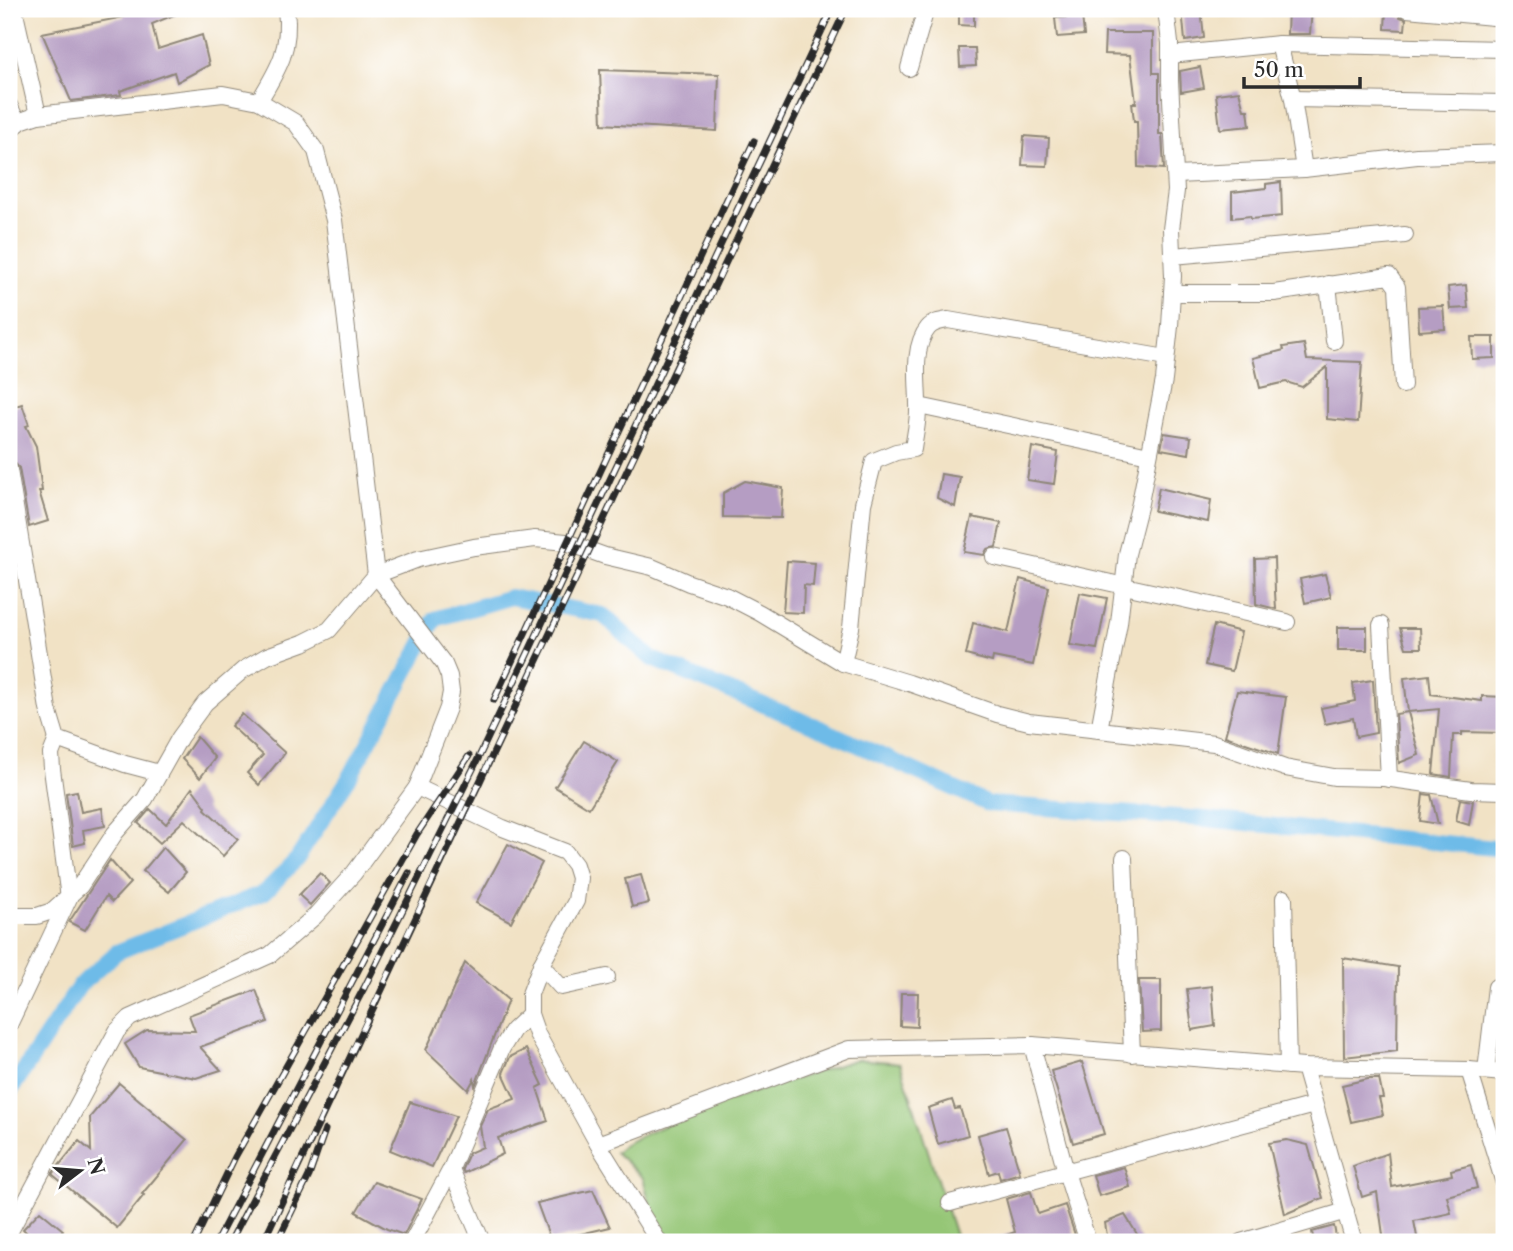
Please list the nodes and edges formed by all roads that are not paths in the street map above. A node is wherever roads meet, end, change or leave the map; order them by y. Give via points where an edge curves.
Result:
1 (14, 9) edge
2 (286, 9) edge
3 (926, 9) edge
4 (1166, 9) edge
5 (1407, 9) edge
6 (1504, 18) edge
7 (1279, 44) junction
8 (1504, 49) edge
9 (1170, 55) junction
10 (909, 68) dead end
11 (1293, 99) junction
12 (259, 101) junction
13 (1504, 103) edge
14 (9, 105) edge
15 (38, 115) junction
16 (13, 124) edge
17 (1504, 153) edge
18 (1304, 169) junction
19 (1176, 175) junction
20 (1405, 235) dead end
21 (1172, 256) junction
22 (1328, 284) junction
23 (1172, 293) junction
24 (1334, 341) dead end
25 (1166, 358) junction
26 (1403, 385) dead end
27 (919, 406) junction
28 (1149, 455) junction
29 (9, 470) edge
30 (11, 498) edge
31 (994, 557) dead end
32 (376, 575) junction
33 (1123, 586) junction
34 (1287, 622) dead end
35 (1381, 625) dead end
36 (843, 663) junction
37 (1099, 730) junction
38 (57, 738) junction
39 (159, 773) junction
40 (1389, 779) junction
41 (417, 787) junction
42 (1504, 791) edge
43 (1124, 858) dead end
44 (68, 898) junction
45 (1284, 898) dead end
46 (9, 916) edge
47 (541, 965) junction
48 (607, 977) dead end
49 (1504, 987) edge
50 (530, 1014) junction
51 (9, 1025) edge
52 (1032, 1045) junction
53 (1132, 1054) junction
54 (1296, 1067) junction
55 (1469, 1070) junction
56 (1486, 1071) junction
57 (1504, 1073) edge
58 (1314, 1105) junction
59 (598, 1144) junction
60 (451, 1169) junction
61 (1066, 1172) junction
62 (1504, 1183) edge
63 (950, 1203) dead end
64 (1346, 1211) junction
65 (9, 1233) edge
66 (412, 1242) edge
67 (482, 1242) edge
68 (659, 1242) edge
69 (1088, 1242) edge
70 (1241, 1242) edge
71 (1354, 1242) edge

1 - 15 street
2 - 12 street via 287,45
3 - 10 street
4 - 9 street
5 - 6 street
7 - 8 street
7 - 9 street
7 - 11 street
9 - 19 street
11 - 13 street
11 - 18 street
12 - 15 street via 223,94
12 - 32 street via 296,123 317,151 334,220
14 - 16 street
15 - 16 street
17 - 18 street via 1417,156
18 - 19 street
19 - 21 street
20 - 21 street
21 - 23 street
22 - 23 street via 1247,295
22 - 24 street
22 - 26 street via 1380,276 1394,280
23 - 25 street
25 - 27 street via 948,320 928,327 920,342
25 - 28 street
27 - 28 street
27 - 36 street via 913,449 874,461 863,504 851,628
28 - 33 street
29 - 30 street
30 - 38 street
31 - 33 street
32 - 36 street via 418,559 474,547 535,539 566,542 652,567 727,596
32 - 39 street via 329,630 243,670 205,703
32 - 41 street via 449,676 448,708
33 - 34 street
33 - 37 street
35 - 40 street
36 - 37 street via 997,714
37 - 40 street via 1214,743 1297,771
38 - 39 street
38 - 44 street via 52,769
39 - 44 street via 145,799
40 - 42 street
41 - 47 street via 565,852 575,865 579,878 576,901
41 - 65 street via 354,873 314,917 270,955 130,1018 117,1031
43 - 53 street
44 - 46 street via 37,916
44 - 51 street
45 - 54 street
47 - 48 street via 561,987
47 - 50 street via 530,994
49 - 56 street via 1496,987
50 - 59 street
50 - 60 street via 502,1048
52 - 53 street
52 - 59 street via 849,1049
52 - 61 street
53 - 54 street
54 - 55 street
54 - 58 street
55 - 56 street
55 - 62 street
56 - 57 street
58 - 61 street
58 - 64 street
59 - 68 street
60 - 66 street
60 - 67 street
61 - 63 street
61 - 69 street
64 - 70 street
64 - 71 street

